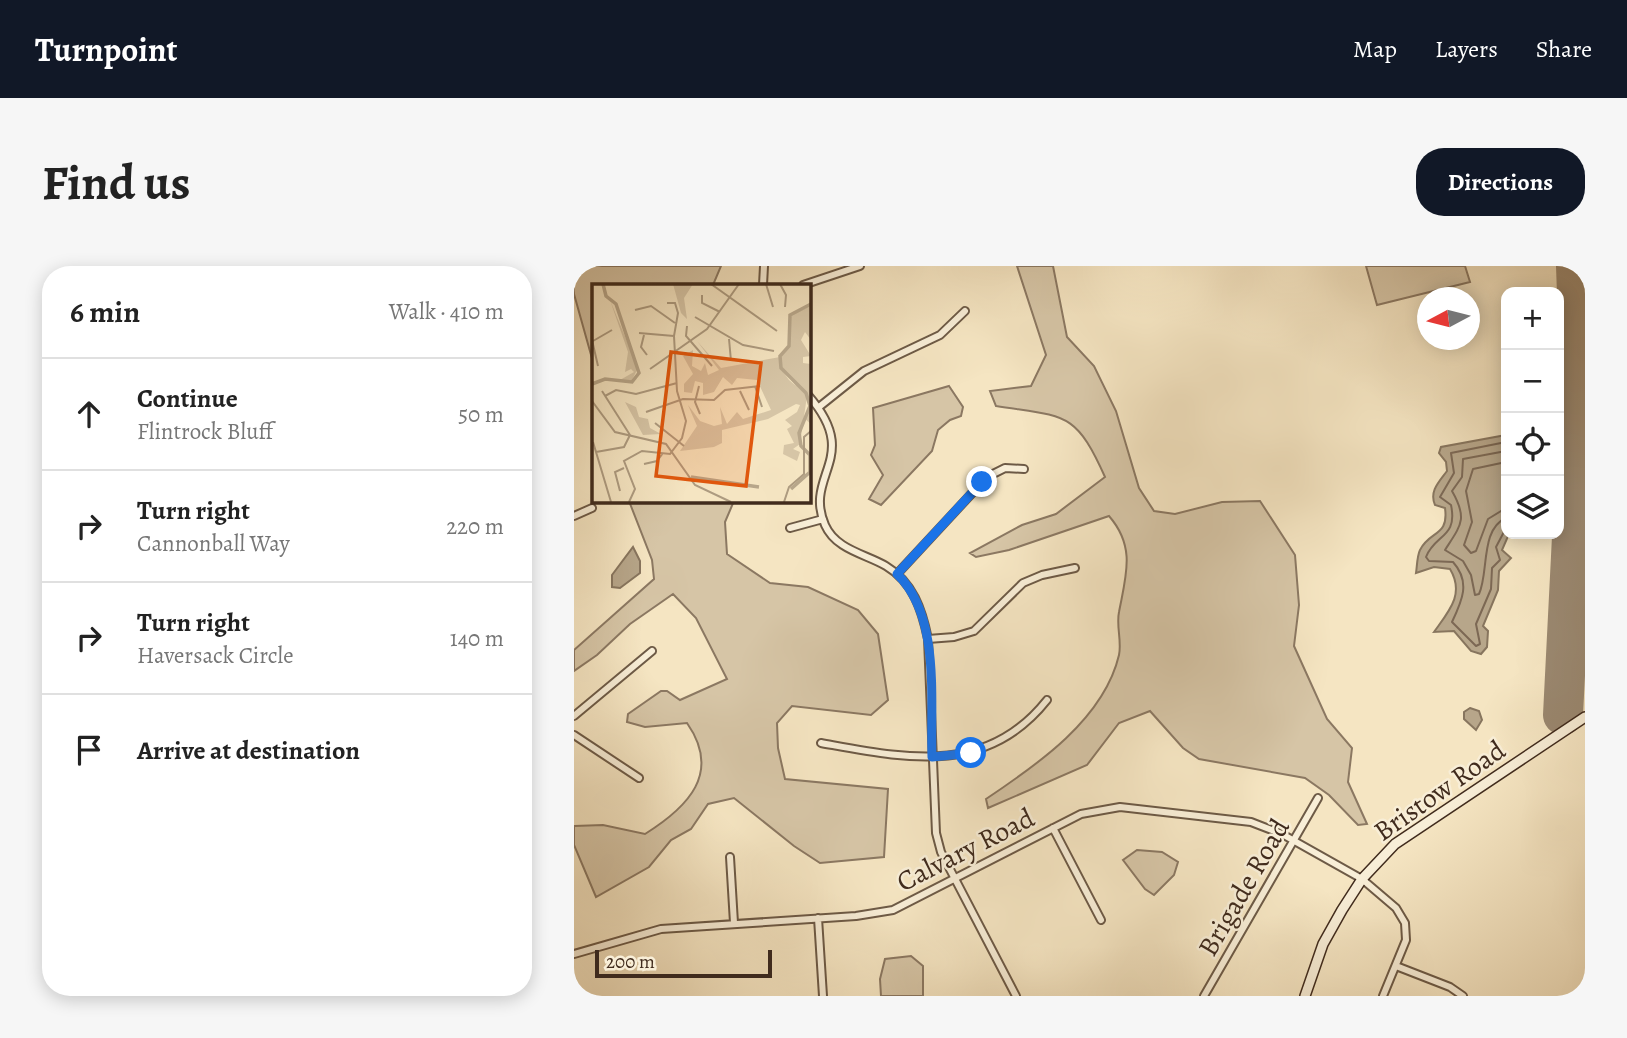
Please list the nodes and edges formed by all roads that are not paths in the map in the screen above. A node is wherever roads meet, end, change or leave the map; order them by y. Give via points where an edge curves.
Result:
1 (764, 266) edge
2 (860, 266) edge
3 (763, 284) edge
4 (806, 284) edge
5 (965, 311) dead end
6 (810, 397) edge
7 (819, 408) junction
8 (1024, 469) dead end
9 (592, 508) dead end
10 (574, 516) edge
11 (823, 519) junction
12 (790, 528) dead end
13 (1075, 568) dead end
14 (897, 574) junction
15 (928, 639) junction
16 (652, 651) dead end
17 (1047, 700) dead end
18 (574, 716) edge
19 (1585, 717) edge
20 (574, 735) edge
21 (821, 743) dead end
22 (932, 757) junction
23 (639, 778) dead end
24 (1318, 798) dead end
25 (1053, 828) junction
26 (1294, 842) junction
27 (730, 857) dead end
28 (955, 878) junction
29 (1362, 879) junction
30 (818, 918) junction
31 (1101, 920) dead end
32 (734, 923) junction
33 (574, 954) edge
34 (1396, 966) junction
35 (823, 996) edge
36 (1016, 996) edge
37 (1204, 996) edge
38 (1305, 996) edge
39 (1383, 996) edge
40 (1463, 996) edge

1 - 3 street
2 - 4 street
5 - 7 street via 940,335 864,371
6 - 7 street
7 - 11 street via 833,441 832,462 820,495
8 - 14 street via 1005,468 987,477
9 - 10 street
11 - 12 street
11 - 14 street via 837,541
13 - 15 street via 1023,583 974,631
14 - 15 street via 919,605
15 - 22 street
16 - 18 street
17 - 22 street via 1021,728 985,748
19 - 29 main road, Bristow Road via 1408,834
20 - 23 street
21 - 22 street via 899,757
22 - 28 street via 936,833
24 - 26 street, Brigade Road
25 - 26 street, Calvary Road via 1091,810 1120,807 1251,822
25 - 28 street, Calvary Road
25 - 31 street
26 - 29 street, Calvary Road
26 - 37 street, Brigade Road
27 - 32 street
28 - 30 street, Calvary Road via 893,910
28 - 36 street
29 - 34 street, Calvary Road via 1402,916 1406,940
29 - 38 main road, Bristow Road via 1323,944
30 - 32 street, Calvary Road
30 - 35 street
32 - 33 street, Calvary Road via 661,929
34 - 39 street, Calvary Road
34 - 40 street

